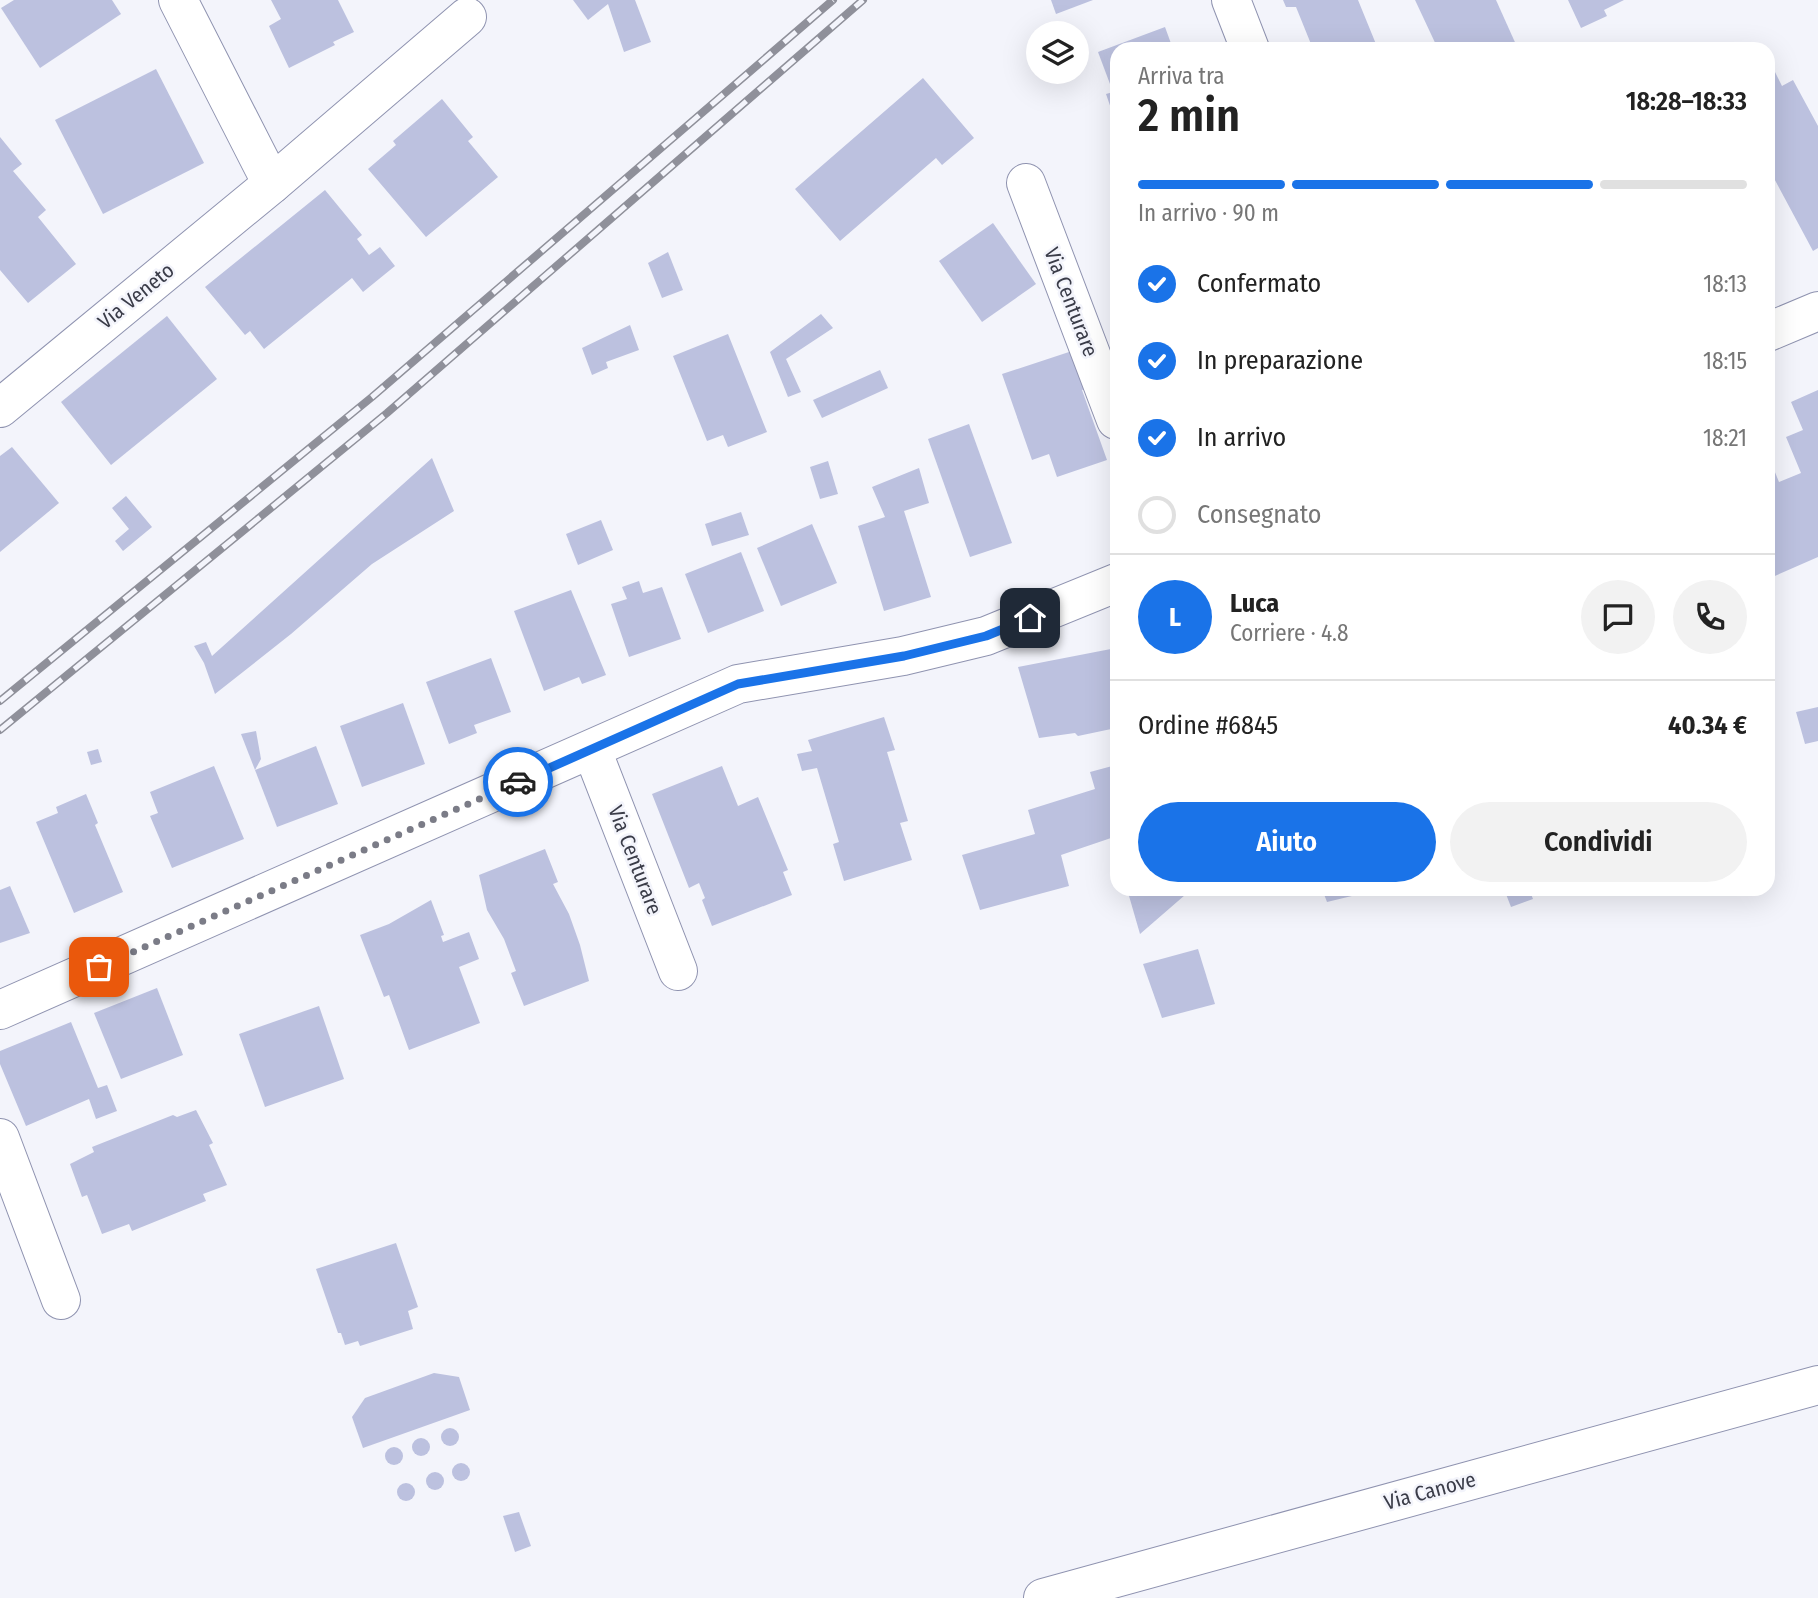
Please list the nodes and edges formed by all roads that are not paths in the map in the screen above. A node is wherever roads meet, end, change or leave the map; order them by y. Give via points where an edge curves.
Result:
1 (178, 0) edge
2 (1231, 0) edge
3 (467, 18) dead end
4 (1247, 42) edge
5 (1026, 183) dead end
6 (272, 184) junction
7 (1818, 311) edge
8 (1775, 329) edge
9 (1110, 404) edge
10 (0, 408) edge
11 (1110, 585) edge
12 (592, 750) junction
13 (678, 971) dead end
14 (0, 1010) edge
15 (0, 1138) edge
16 (61, 1300) dead end
17 (1818, 1385) edge
18 (1043, 1598) edge

1 - 6 street
2 - 4 street
3 - 6 street, Via Veneto
5 - 9 street, Via Centurare
6 - 10 street, Via Veneto
7 - 8 street
11 - 12 street via 986,636 904,656 738,684
12 - 13 street, Via Centurare
12 - 14 street
15 - 16 street
17 - 18 street, Via Canove

